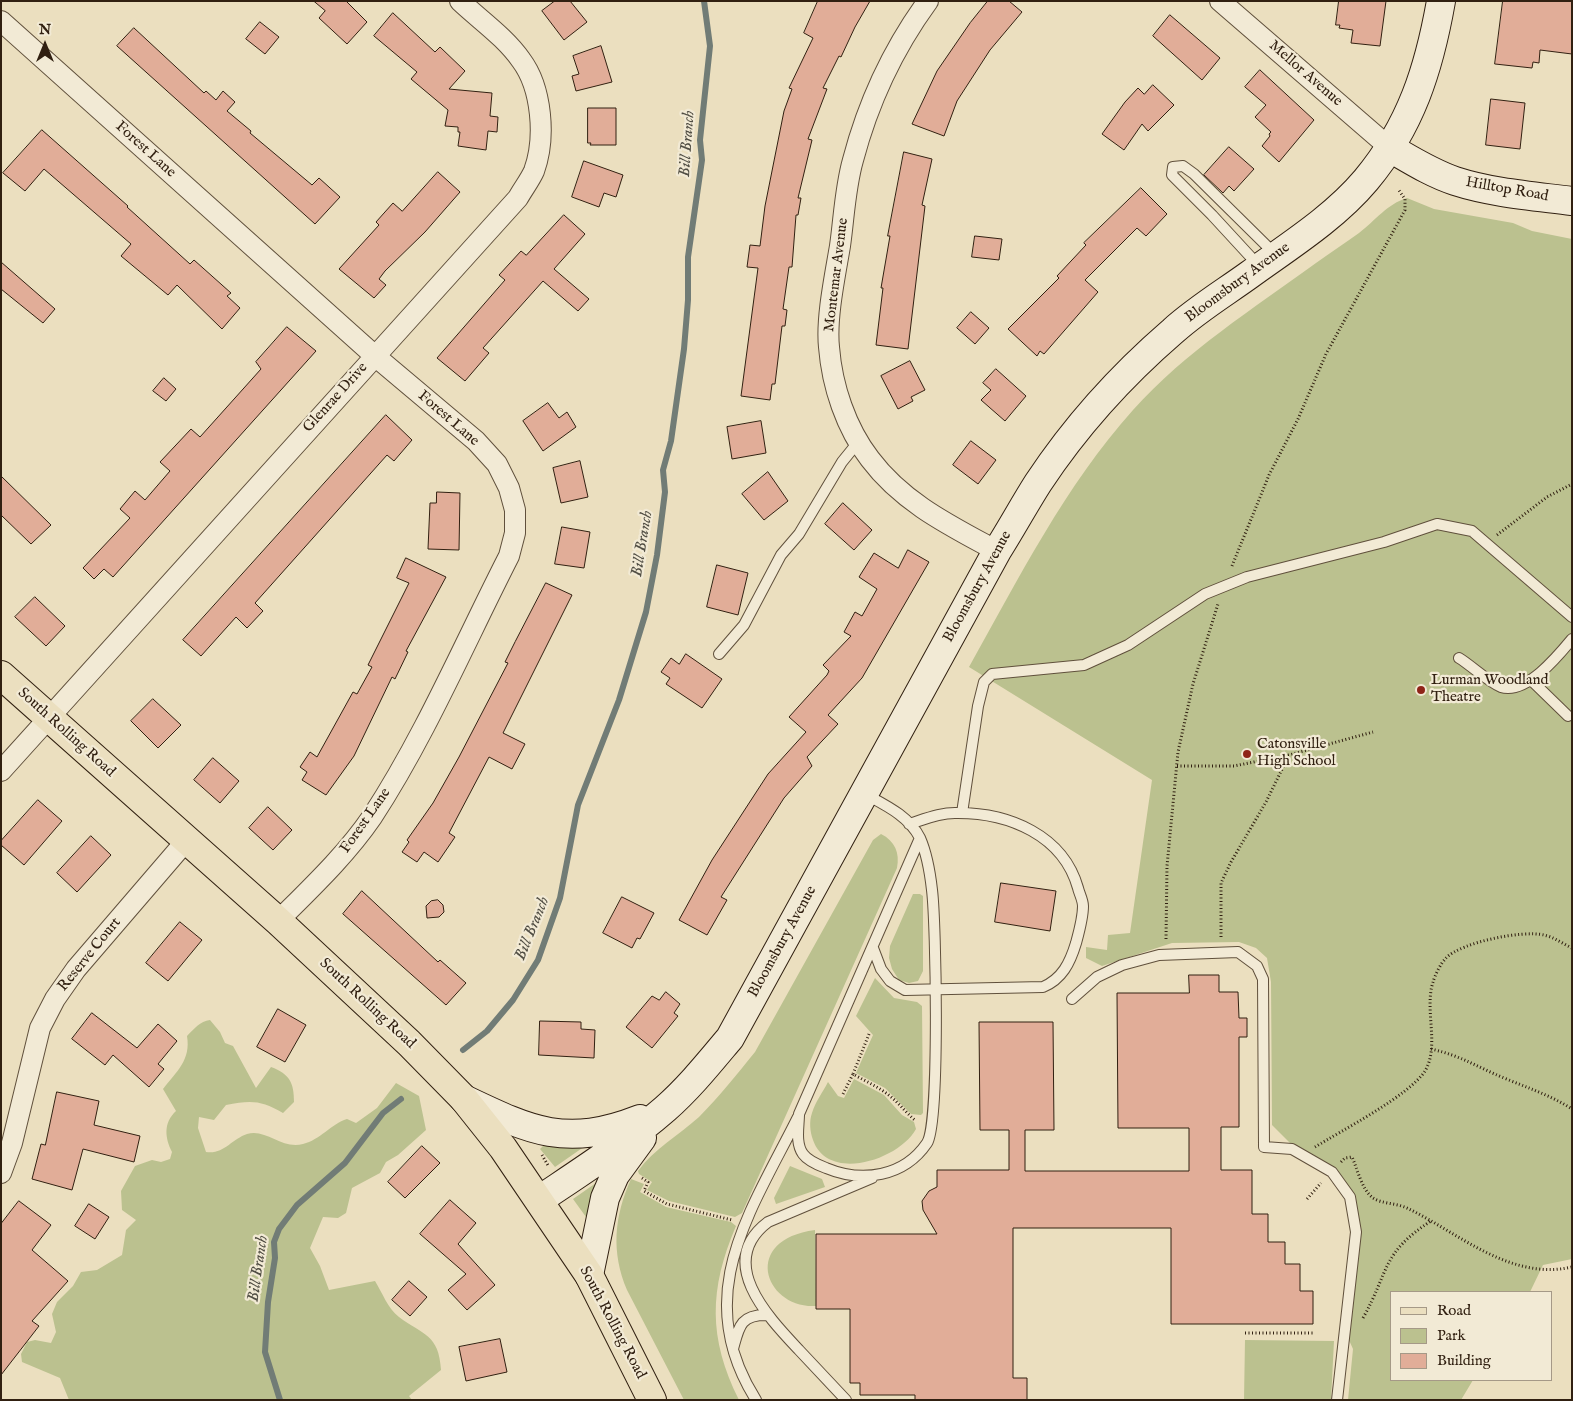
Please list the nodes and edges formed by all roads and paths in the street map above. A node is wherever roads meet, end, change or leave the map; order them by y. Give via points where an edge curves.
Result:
1 (460, 1) edge
2 (928, 1) edge
3 (1220, 1) edge
4 (1442, 1) edge
5 (1, 21) edge
6 (1390, 148) junction
7 (1572, 201) edge
8 (1268, 261) junction
9 (374, 356) junction
10 (859, 441) junction
11 (1572, 484) edge
12 (1486, 542) junction
13 (997, 551) junction
14 (1572, 617) edge
15 (1572, 639) edge
16 (719, 654) dead end
17 (1460, 658) dead end
18 (1, 675) edge
19 (1531, 680) junction
20 (1568, 716) dead end
21 (50, 718) junction
22 (1372, 732) dead end
23 (1289, 755) junction
24 (1176, 766) dead end
25 (1, 771) edge
26 (864, 793) junction
27 (962, 813) junction
28 (909, 824) junction
29 (920, 838) junction
30 (186, 841) junction
31 (278, 921) junction
32 (873, 948) junction
33 (1572, 948) edge
34 (1222, 953) junction
35 (934, 991) junction
36 (1072, 999) dead end
37 (869, 1034) dead end
38 (1431, 1049) junction
39 (853, 1074) junction
40 (843, 1094) dead end
41 (464, 1099) junction
42 (664, 1109) junction
43 (1572, 1109) edge
44 (799, 1114) junction
45 (931, 1131) junction
46 (1302, 1155) junction
47 (621, 1166) junction
48 (1332, 1172) junction
49 (1, 1173) edge
50 (874, 1177) junction
51 (1307, 1199) dead end
52 (540, 1200) junction
53 (1431, 1221) junction
54 (745, 1223) junction
55 (1572, 1267) edge
56 (589, 1275) junction
57 (766, 1315) junction
58 (1344, 1329) junction
59 (1245, 1333) dead end
60 (1314, 1333) dead end
61 (733, 1352) junction
62 (652, 1400) edge
63 (756, 1400) edge
64 (846, 1400) edge
65 (1337, 1400) edge

1 - 9 street, Glenrae Drive via 522,60 533,84 540,115 540,143 534,171 518,198
2 - 10 street, Montemar Avenue via 908,29 883,76 852,162 828,346 836,386 850,426
3 - 6 street, Mellor Avenue
4 - 6 main road, Bloomsbury Avenue via 1422,83
5 - 9 street, Forest Lane
6 - 7 main road, Hilltop Road via 1422,167 1454,180 1493,191
6 - 8 main road, Bloomsbury Avenue via 1336,210
8 - 8 lane via 1212,215 1172,175 1173,167 1183,166 1194,174
8 - 13 main road, Bloomsbury Avenue via 1174,330 1123,379 1077,430 1038,483
9 - 21 street, Glenrae Drive
9 - 31 street, Forest Lane via 476,441 496,464 509,488 515,510 515,533 509,556 410,753 371,818 335,862
10 - 13 street, Montemar Avenue via 898,491 938,519
10 - 16 lane via 842,462 799,534 781,555 744,625
11 - 12 path via 1547,497
12 - 14 lane
12 - 27 lane via 1472,530 1436,524 1384,542 1247,577 1205,594 1128,646 1084,665 992,674 984,682 978,706
13 - 26 main road, Bloomsbury Avenue
15 - 19 lane
17 - 19 lane via 1501,686 1514,688
18 - 21 main road, South Rolling Road
19 - 20 lane
21 - 25 street, Glenrae Drive
21 - 30 main road, South Rolling Road
22 - 23 path
23 - 24 path via 1234,766
23 - 34 path via 1221,883
26 - 28 lane via 897,812
26 - 42 main road, Bloomsbury Avenue via 730,1038 695,1080
27 - 28 lane via 940,815
27 - 35 lane via 985,814 1020,824 1061,852 1075,877 1083,905 1080,927 1066,967 1055,982 1043,987
28 - 29 lane
29 - 32 lane
29 - 35 lane via 929,865 932,891
30 - 31 main road, South Rolling Road
30 - 49 street, Reserve Court via 76,969 55,999 40,1028 12,1143
31 - 41 main road, South Rolling Road
32 - 35 lane via 890,981 905,990
32 - 44 lane
33 - 38 path via 1545,935 1519,934 1485,940 1446,958 1433,982
34 - 36 lane via 1159,954 1122,965 1097,977
34 - 46 lane via 1238,952 1257,966 1264,979 1264,1147 1292,1149
35 - 45 lane
37 - 39 path
38 - 43 path via 1455,1054 1502,1078 1539,1090
38 - 46 path via 1431,1058 1424,1073 1408,1089
39 - 40 path
39 - 45 path via 882,1090 904,1112
41 - 42 main road via 516,1124 560,1135 585,1135 614,1129
41 - 52 main road, South Rolling Road
42 - 47 main road
42 - 52 main road, Bloomsbury Avenue via 610,1152
44 - 50 lane via 798,1139 803,1154 814,1164 833,1171
44 - 54 lane
45 - 50 lane via 928,1141 915,1156
46 - 48 lane
47 - 54 path via 648,1182 644,1191 667,1204
47 - 56 main road via 605,1198
48 - 51 path
48 - 53 path via 1345,1158 1352,1157 1373,1198 1407,1208
48 - 58 lane via 1350,1197 1356,1232
50 - 57 lane via 776,1219 758,1230 746,1259 747,1276 754,1297
52 - 56 main road, South Rolling Road
53 - 55 path via 1482,1251 1528,1268 1559,1270
53 - 58 path via 1398,1246 1381,1275 1362,1320 1354,1328
54 - 61 lane via 733,1254 726,1291 726,1323
56 - 62 main road, South Rolling Road
57 - 61 lane via 746,1318 739,1328
57 - 64 lane
58 - 65 lane
59 - 60 path
61 - 63 lane

